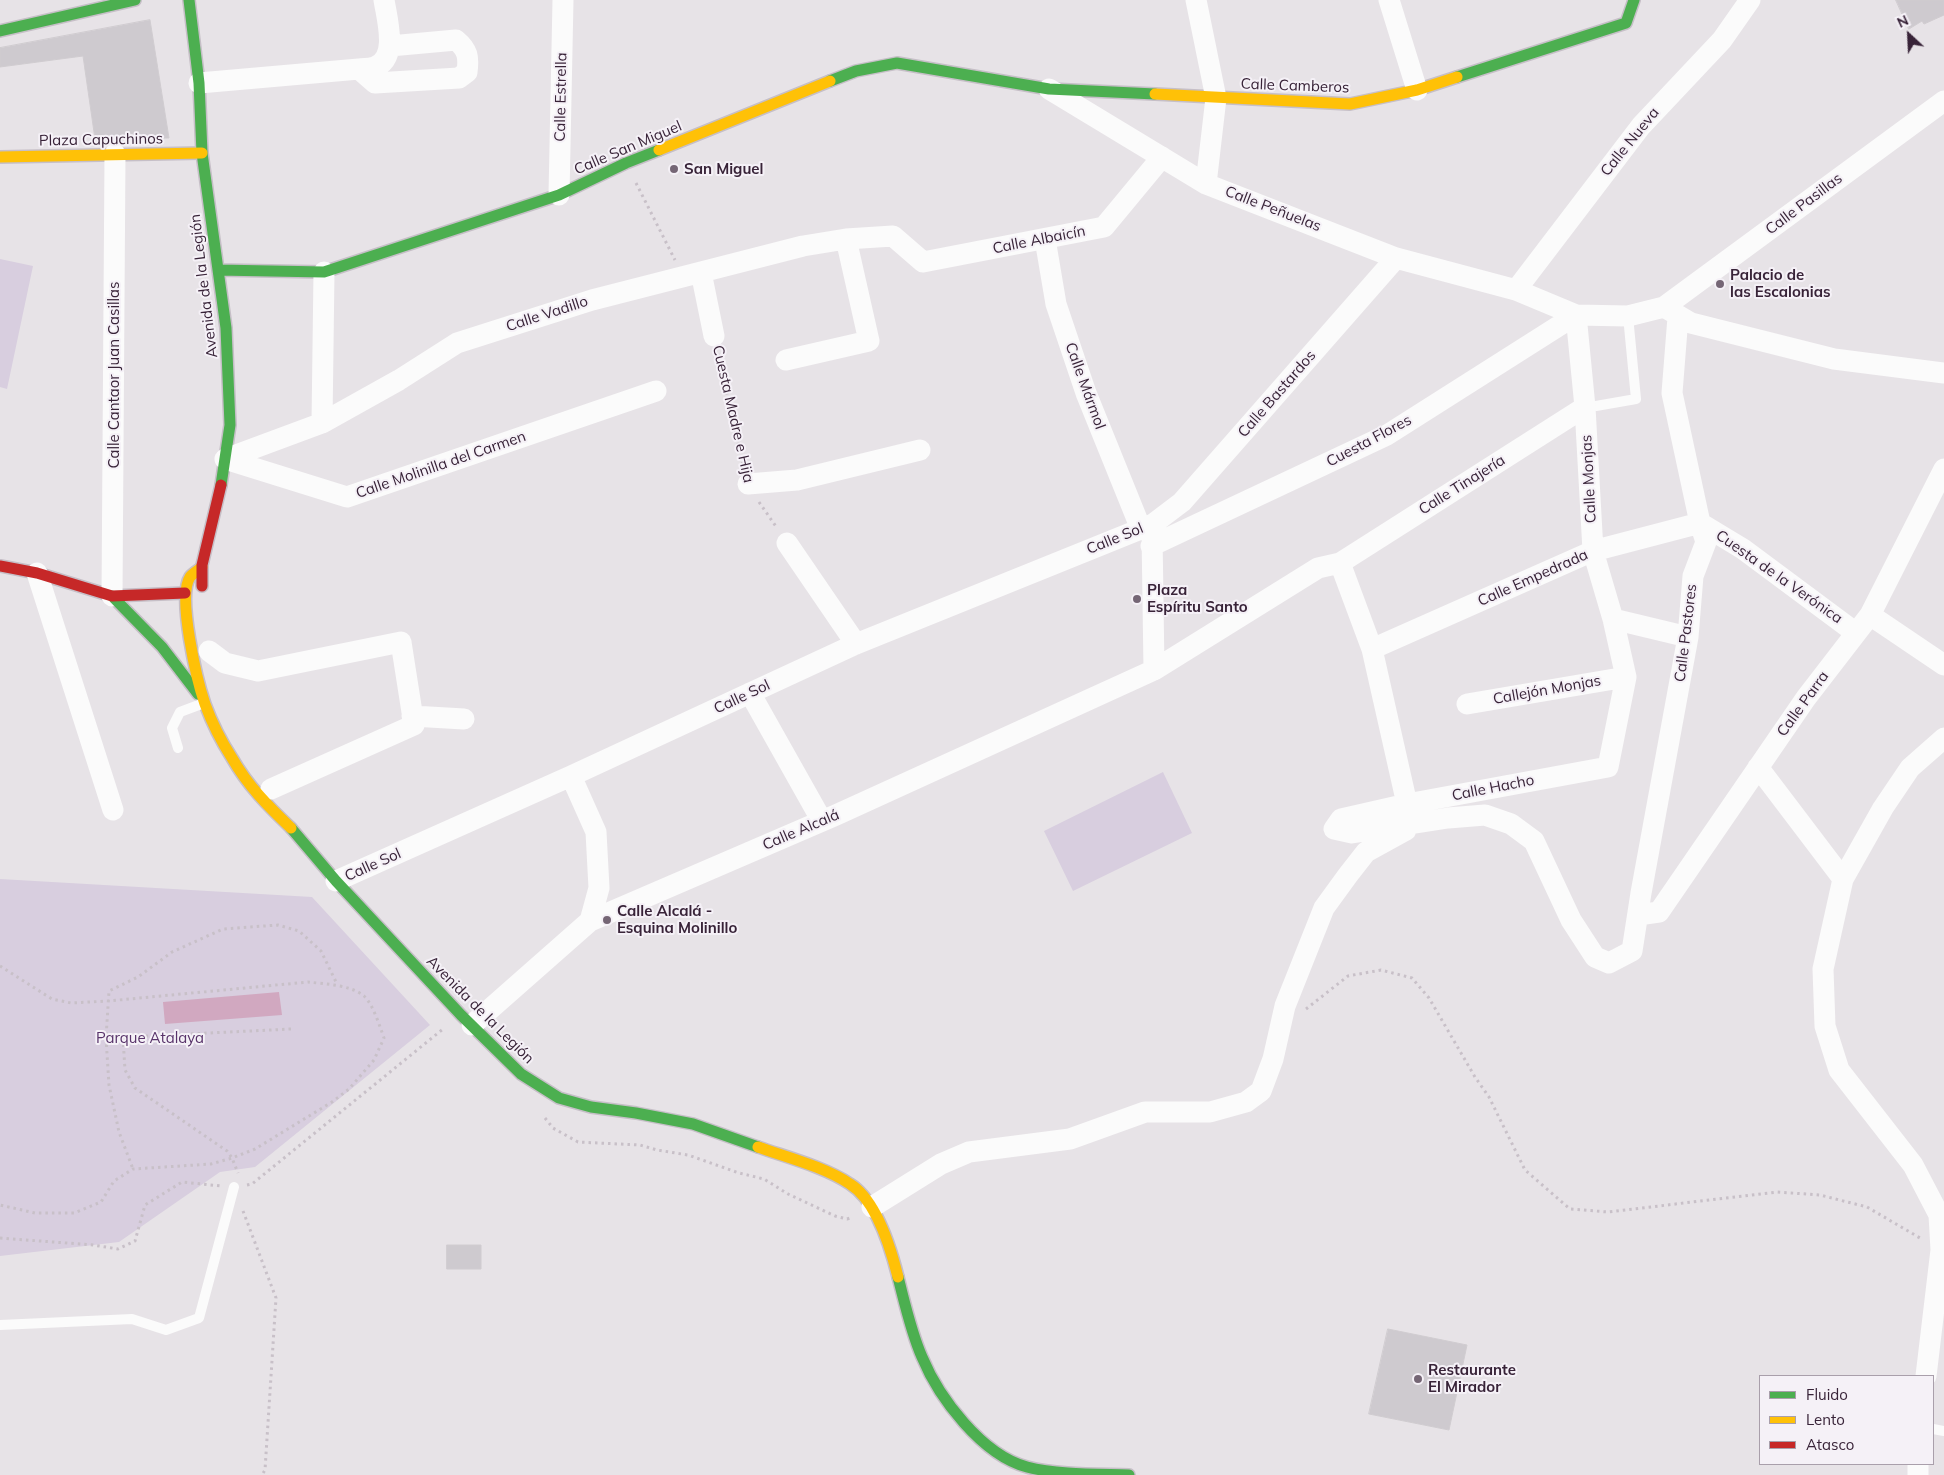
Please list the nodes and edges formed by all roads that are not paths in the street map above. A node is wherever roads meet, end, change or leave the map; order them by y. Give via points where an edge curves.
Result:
1 (135, 0) edge
2 (190, 0) edge
3 (384, 0) edge
4 (563, 0) edge
5 (1196, 0) edge
6 (1389, 0) edge
7 (1634, 0) edge
8 (1750, 0) edge
9 (0, 31) edge
10 (390, 46) junction
11 (359, 69) junction
12 (199, 83) junction
13 (1049, 89) junction
14 (1417, 90) junction
15 (1216, 98) junction
16 (1944, 101) edge
17 (202, 153) junction
18 (115, 154) junction
19 (0, 157) edge
20 (1162, 157) junction
21 (1206, 184) junction
22 (559, 195) junction
23 (893, 236) joint
24 (846, 239) junction
25 (1044, 239) junction
26 (1396, 258) junction
27 (218, 270) junction
28 (324, 272) junction
29 (692, 274) junction
30 (1516, 290) junction
31 (1671, 312) junction
32 (1576, 315) junction
33 (1628, 316) junction
34 (714, 336) road end
35 (786, 360) dead end
36 (1944, 373) edge
37 (656, 391) dead end
38 (1590, 407) junction
39 (322, 423) junction
40 (920, 450) dead end
41 (225, 459) junction
42 (1944, 469) edge
43 (748, 484) road end
44 (1700, 523) junction
45 (1148, 533) junction
46 (788, 543) road end
47 (1593, 551) junction
48 (1340, 563) junction
49 (0, 566) edge
50 (202, 568) junction
51 (37, 573) junction
52 (185, 593) junction
53 (112, 596) junction
54 (203, 601) dead end
55 (1870, 615) junction
56 (1613, 619) junction
57 (1856, 633) junction
58 (1688, 637) junction
59 (856, 644) junction
60 (1372, 649) junction
61 (210, 653) joint
62 (1937, 659) edge
63 (1154, 670) junction
64 (1626, 677) junction
65 (750, 693) junction
66 (205, 703) junction
67 (1467, 704) dead end
68 (412, 716) junction
69 (464, 719) dead end
70 (1944, 738) edge
71 (178, 748) dead end
72 (1758, 767) junction
73 (571, 776) junction
74 (268, 786) joint
75 (1407, 804) junction
76 (113, 810) dead end
77 (822, 821) junction
78 (1418, 824) junction
79 (295, 832) junction
80 (1843, 879) junction
81 (336, 881) junction
82 (1638, 914) junction
83 (590, 921) junction
84 (467, 1020) junction
85 (238, 1187) road end
86 (872, 1207) junction
87 (0, 1325) edge
88 (1937, 1330) edge
89 (1926, 1375) edge
90 (1129, 1475) edge

1 - 9 street
2 - 12 street, Avenida de la Legión
3 - 10 street
4 - 22 street, Calle Estrella
5 - 15 street
6 - 14 street
7 - 14 street, Calle Camberos via 1626,23
8 - 30 street, Calle Nueva via 1722,40 1640,126
10 - 11 street via 386,60 376,67
10 - 11 street via 456,40 465,47 467,72 458,78 375,84
11 - 12 street
12 - 17 street, Avenida de la Legión
13 - 15 street, Calle Camberos
13 - 20 street, Calle Peñuelas
13 - 22 street, Calle San Miguel via 897,63 856,71 626,163
14 - 15 street, Calle Camberos via 1350,104
15 - 21 street
16 - 31 street, Calle Pasillas
17 - 18 street, Plaza Capuchinos
17 - 27 street, Avenida de la Legión
18 - 19 street, Plaza Capuchinos
18 - 53 street, Calle Cantaor Juan Casillas
20 - 21 street, Calle Peñuelas
20 - 25 street, Calle Albaicín via 1104,227
21 - 26 street, Calle Peñuelas
22 - 28 street, Calle San Miguel
23 - 24 street, Calle Vadillo
23 - 25 street, Calle Albaicín via 923,262
24 - 29 street, Calle Vadillo via 803,246
24 - 35 street via 869,341
25 - 45 street, Calle Mármol via 1056,304 1086,393
26 - 30 street, Calle Peñuelas
26 - 45 street, Calle Bastardos via 1182,502
27 - 28 street, Calle San Miguel
27 - 41 street, Avenida de la Legión via 226,328 229,396 230,424
28 - 39 street
29 - 34 street, Cuesta Madre e Hija
29 - 39 street, Calle Vadillo via 592,300 457,343
30 - 32 street, Calle Peñuelas
31 - 33 street
31 - 36 street via 1691,322 1834,359
31 - 44 street, Calle Pastores via 1672,393
32 - 33 street
32 - 38 street, Calle Monjas
32 - 45 street, Cuesta Flores via 1387,435
33 - 38 lane via 1636,398
37 - 41 street, Calle Molinilla del Carmen via 346,498
38 - 47 street, Calle Monjas
38 - 48 street, Calle Tinajería
39 - 41 street, Calle Vadillo
40 - 43 street via 797,480
41 - 50 street, Avenida de la Legión
42 - 55 street, Calle Parra
44 - 47 street, Calle Empedrada
44 - 57 street, Cuesta de la Verónica via 1743,549
44 - 58 street, Calle Pastores via 1706,542 1693,576
45 - 59 street, Calle Sol
45 - 63 street
46 - 59 street
47 - 56 street, Calle Hacho
47 - 60 street, Calle Empedrada
48 - 60 street
48 - 63 street, Calle Tinajería via 1318,568
49 - 51 street
50 - 52 street, Avenida de la Legión via 190,577
50 - 54 street, Avenida de la Legión
51 - 53 street
51 - 76 street
52 - 53 street
52 - 61 street via 196,614 198,633
52 - 66 street, Avenida de la Legión via 192,650
53 - 66 street via 162,647
55 - 57 street, Calle Parra
55 - 62 street
56 - 58 street
56 - 64 street, Calle Hacho
57 - 72 street, Calle Parra
58 - 82 street, Calle Pastores
59 - 65 street, Calle Sol
60 - 75 street
61 - 68 street via 225,663 258,671 401,642
63 - 77 street, Calle Alcalá
64 - 67 street, Callejón Monjas
64 - 75 street, Calle Hacho via 1608,766
65 - 73 street, Calle Sol
65 - 77 street
66 - 71 lane via 180,712 172,728
66 - 79 street, Avenida de la Legión via 232,759 258,796
68 - 69 street
68 - 74 street via 414,725
70 - 80 street via 1910,768
72 - 80 street
72 - 82 street, Calle Parra via 1659,912
73 - 81 street, Calle Sol
73 - 83 street via 596,832 599,888
74 - 79 street, Avenida de la Legión
75 - 78 street via 1341,819 1334,829 1352,833
77 - 83 street, Calle Alcalá
78 - 82 street, Calle Pastores via 1485,815 1511,824 1534,841 1571,920 1595,957 1609,963 1632,952
78 - 86 street via 1366,852 1324,908 1284,1006 1273,1059 1261,1091 1246,1102 1210,1112 1145,1112 1070,1139 968,1152 941,1164
79 - 81 street, Avenida de la Legión
80 - 88 street via 1823,969 1825,1026 1839,1070 1913,1165 1940,1215
81 - 84 street, Avenida de la Legión
83 - 84 street, Calle Alcalá
84 - 86 street, Avenida de la Legión via 521,1074 559,1098 591,1107 693,1124 817,1168 851,1184
85 - 87 lane via 198,1318 166,1330 132,1318
86 - 90 street, Avenida de la Legión via 892,1254 922,1358 944,1398 967,1426 992,1450 1026,1467
88 - 89 street

